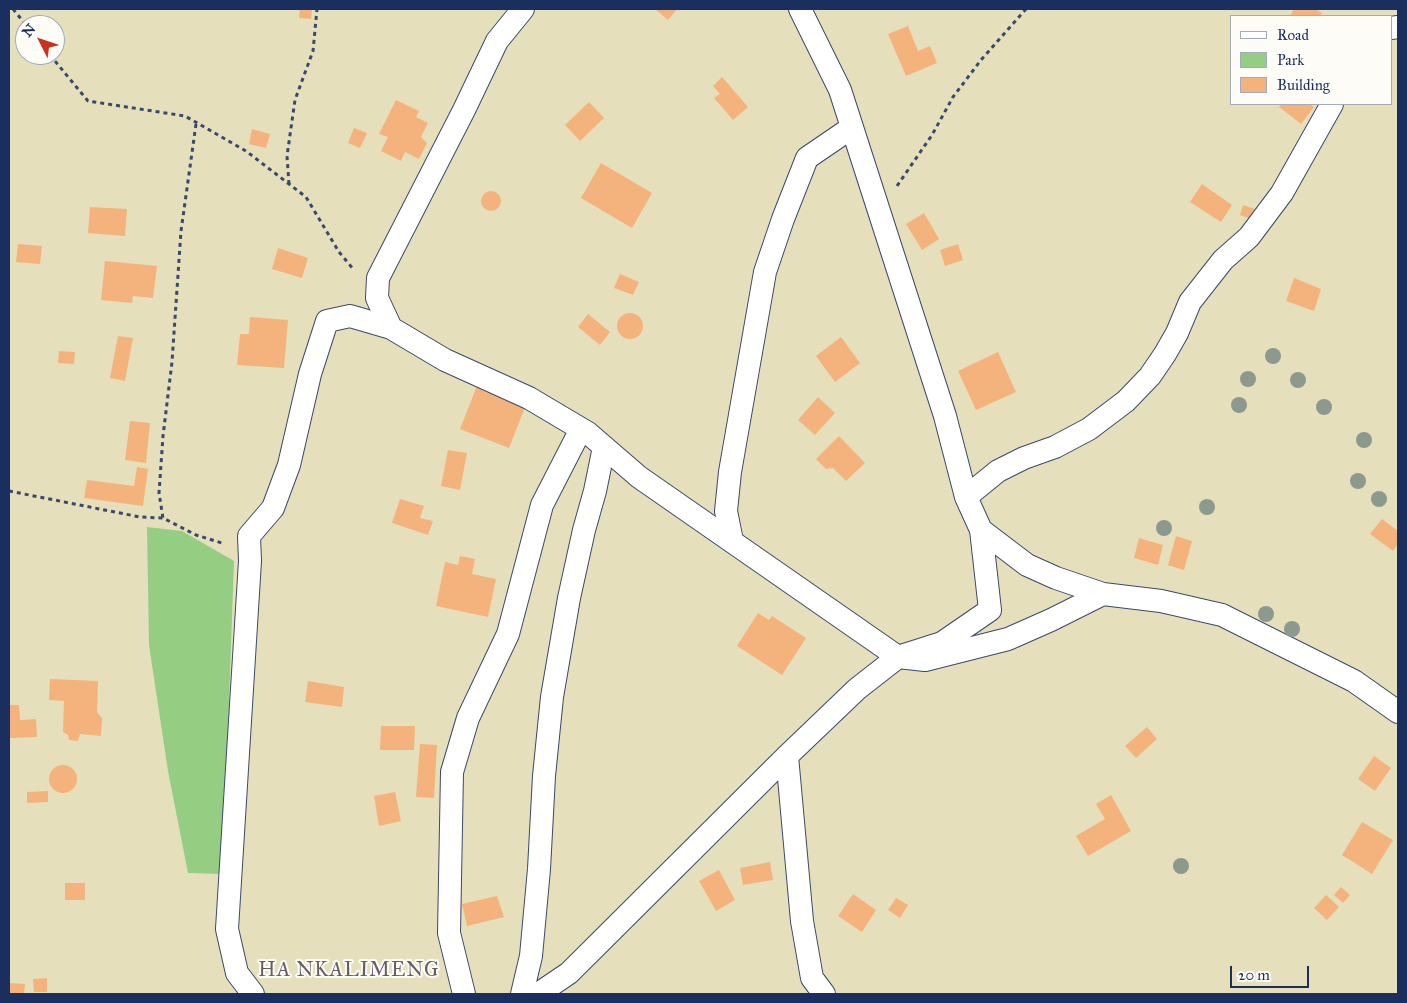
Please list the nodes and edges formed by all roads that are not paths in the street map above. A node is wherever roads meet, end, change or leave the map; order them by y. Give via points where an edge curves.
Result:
1 (523, 9) edge
2 (800, 9) edge
3 (1331, 105) edge
4 (851, 128) junction
5 (391, 328) junction
6 (581, 429) junction
7 (604, 447) junction
8 (966, 497) junction
9 (981, 530) junction
10 (732, 541) junction
11 (1103, 594) junction
12 (898, 656) junction
13 (1398, 712) edge
14 (787, 756) junction
15 (252, 994) edge
16 (464, 994) edge
17 (522, 994) edge
18 (538, 994) edge
19 (824, 994) edge

1 - 5 street via 497,41 378,278 377,298
2 - 4 street via 840,90
3 - 8 street via 1282,193 1249,238 1223,260 1190,302 1165,354 1126,402 1089,429 998,471
4 - 8 street via 945,416
4 - 10 street via 807,158 764,272 730,472 726,511
5 - 6 street via 445,360 528,398
5 - 15 street via 350,316 327,321 310,374 289,464 273,508 249,536 227,929 237,973
6 - 7 street
6 - 16 street via 542,504 508,634 468,718 452,772 449,933
7 - 10 street via 639,477
7 - 17 street via 569,598 552,697 531,956
8 - 9 street
9 - 11 street via 1027,565
9 - 12 street via 990,610 942,643
10 - 12 street
11 - 12 street via 1008,639 925,660
11 - 13 street via 1161,601 1222,615 1354,681
12 - 14 street via 857,689
14 - 18 street via 569,973
14 - 19 street via 802,921 812,978

